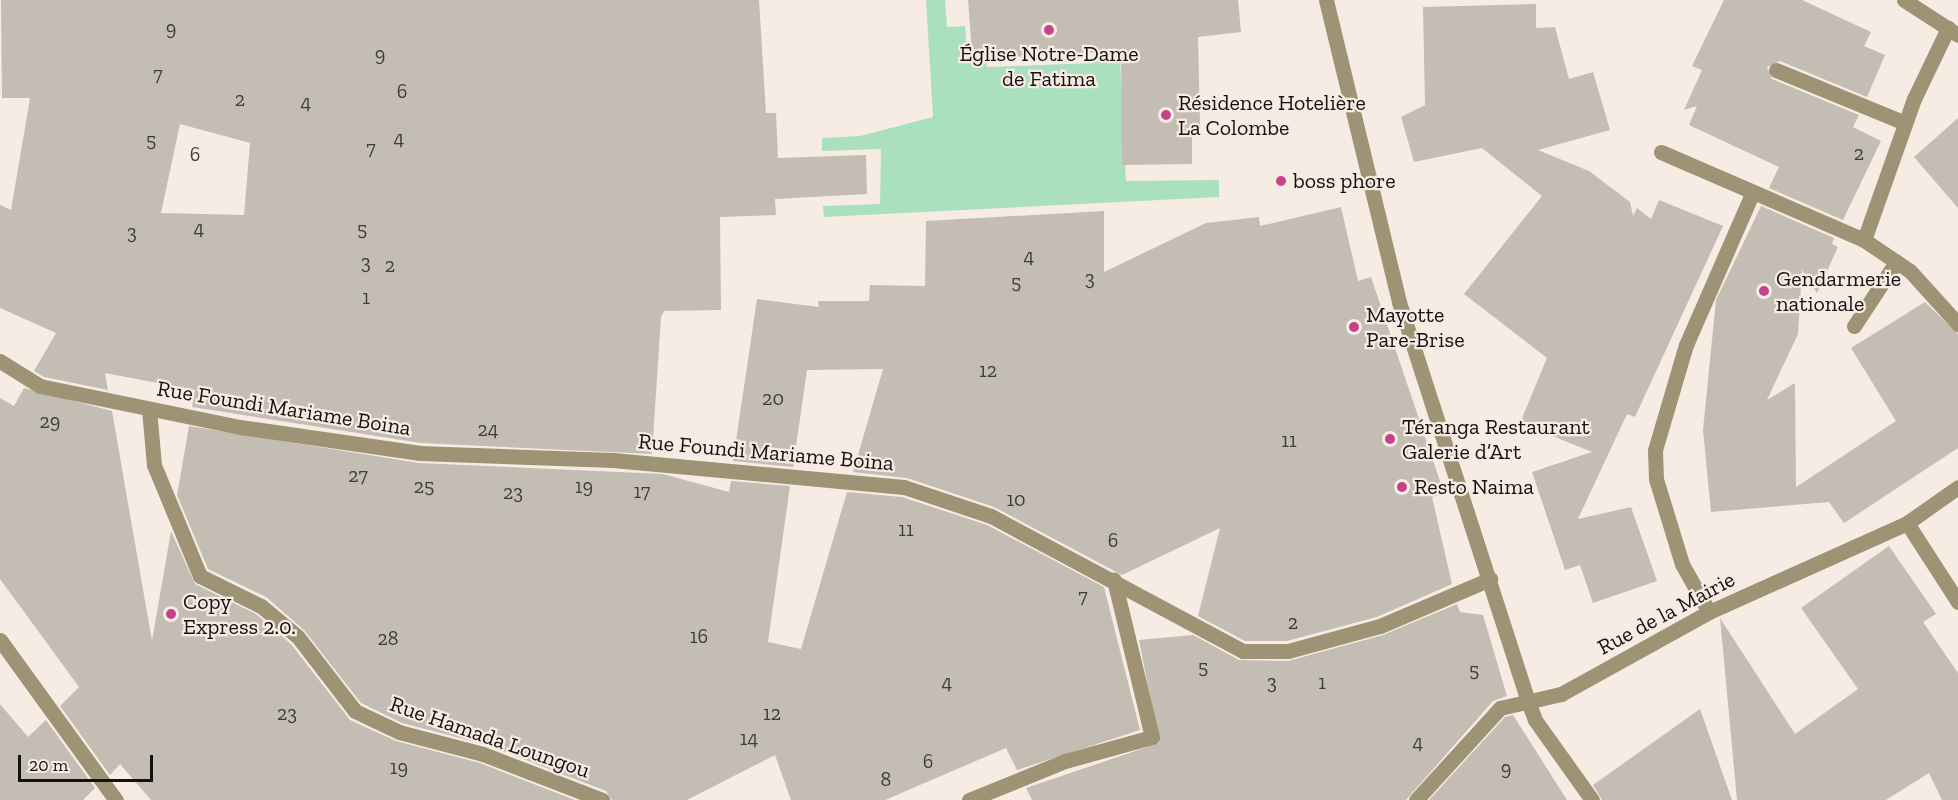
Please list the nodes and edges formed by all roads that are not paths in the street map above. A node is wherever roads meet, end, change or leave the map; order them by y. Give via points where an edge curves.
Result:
1 (1326, 0) edge
2 (1904, 0) edge
3 (1953, 32) edge
4 (1776, 70) dead end
5 (1905, 123) junction
6 (1661, 153) dead end
7 (1753, 192) junction
8 (1864, 240) junction
9 (1896, 262) junction
10 (1958, 324) edge
11 (1854, 326) dead end
12 (0, 361) edge
13 (149, 409) junction
14 (1958, 487) edge
15 (1907, 523) junction
16 (1490, 579) junction
17 (1114, 580) junction
18 (1958, 602) edge
19 (1708, 612) junction
20 (0, 640) edge
21 (1527, 699) junction
22 (116, 800) edge
23 (602, 800) edge
24 (969, 800) edge
25 (1416, 800) edge
26 (1592, 800) edge

1 - 16 street via 1399,302
2 - 3 street
3 - 5 street
4 - 5 street
5 - 8 street
6 - 7 street
7 - 8 street
7 - 19 street via 1686,345 1655,450 1656,479 1682,564
8 - 9 street
9 - 10 street
9 - 11 street
12 - 13 street, Rue Foundi Mariame Boina via 40,386
13 - 17 street, Rue Foundi Mariame Boina via 420,453 613,460 904,487 991,516
13 - 23 street, Rue Hamada Loungou via 154,465 200,576 261,606 298,637 356,711 399,732 483,754
14 - 15 street, Rue de la Mairie
15 - 18 street
15 - 19 street, Rue de la Mairie
16 - 17 street, Rue Foundi Mariame Boina via 1380,626 1288,651 1243,651
16 - 21 street
17 - 24 street via 1152,737 1065,761
19 - 21 street, Rue de la Mairie via 1561,694
20 - 22 street
21 - 25 street, Rue de la Mairie via 1500,708
21 - 26 street via 1536,720

